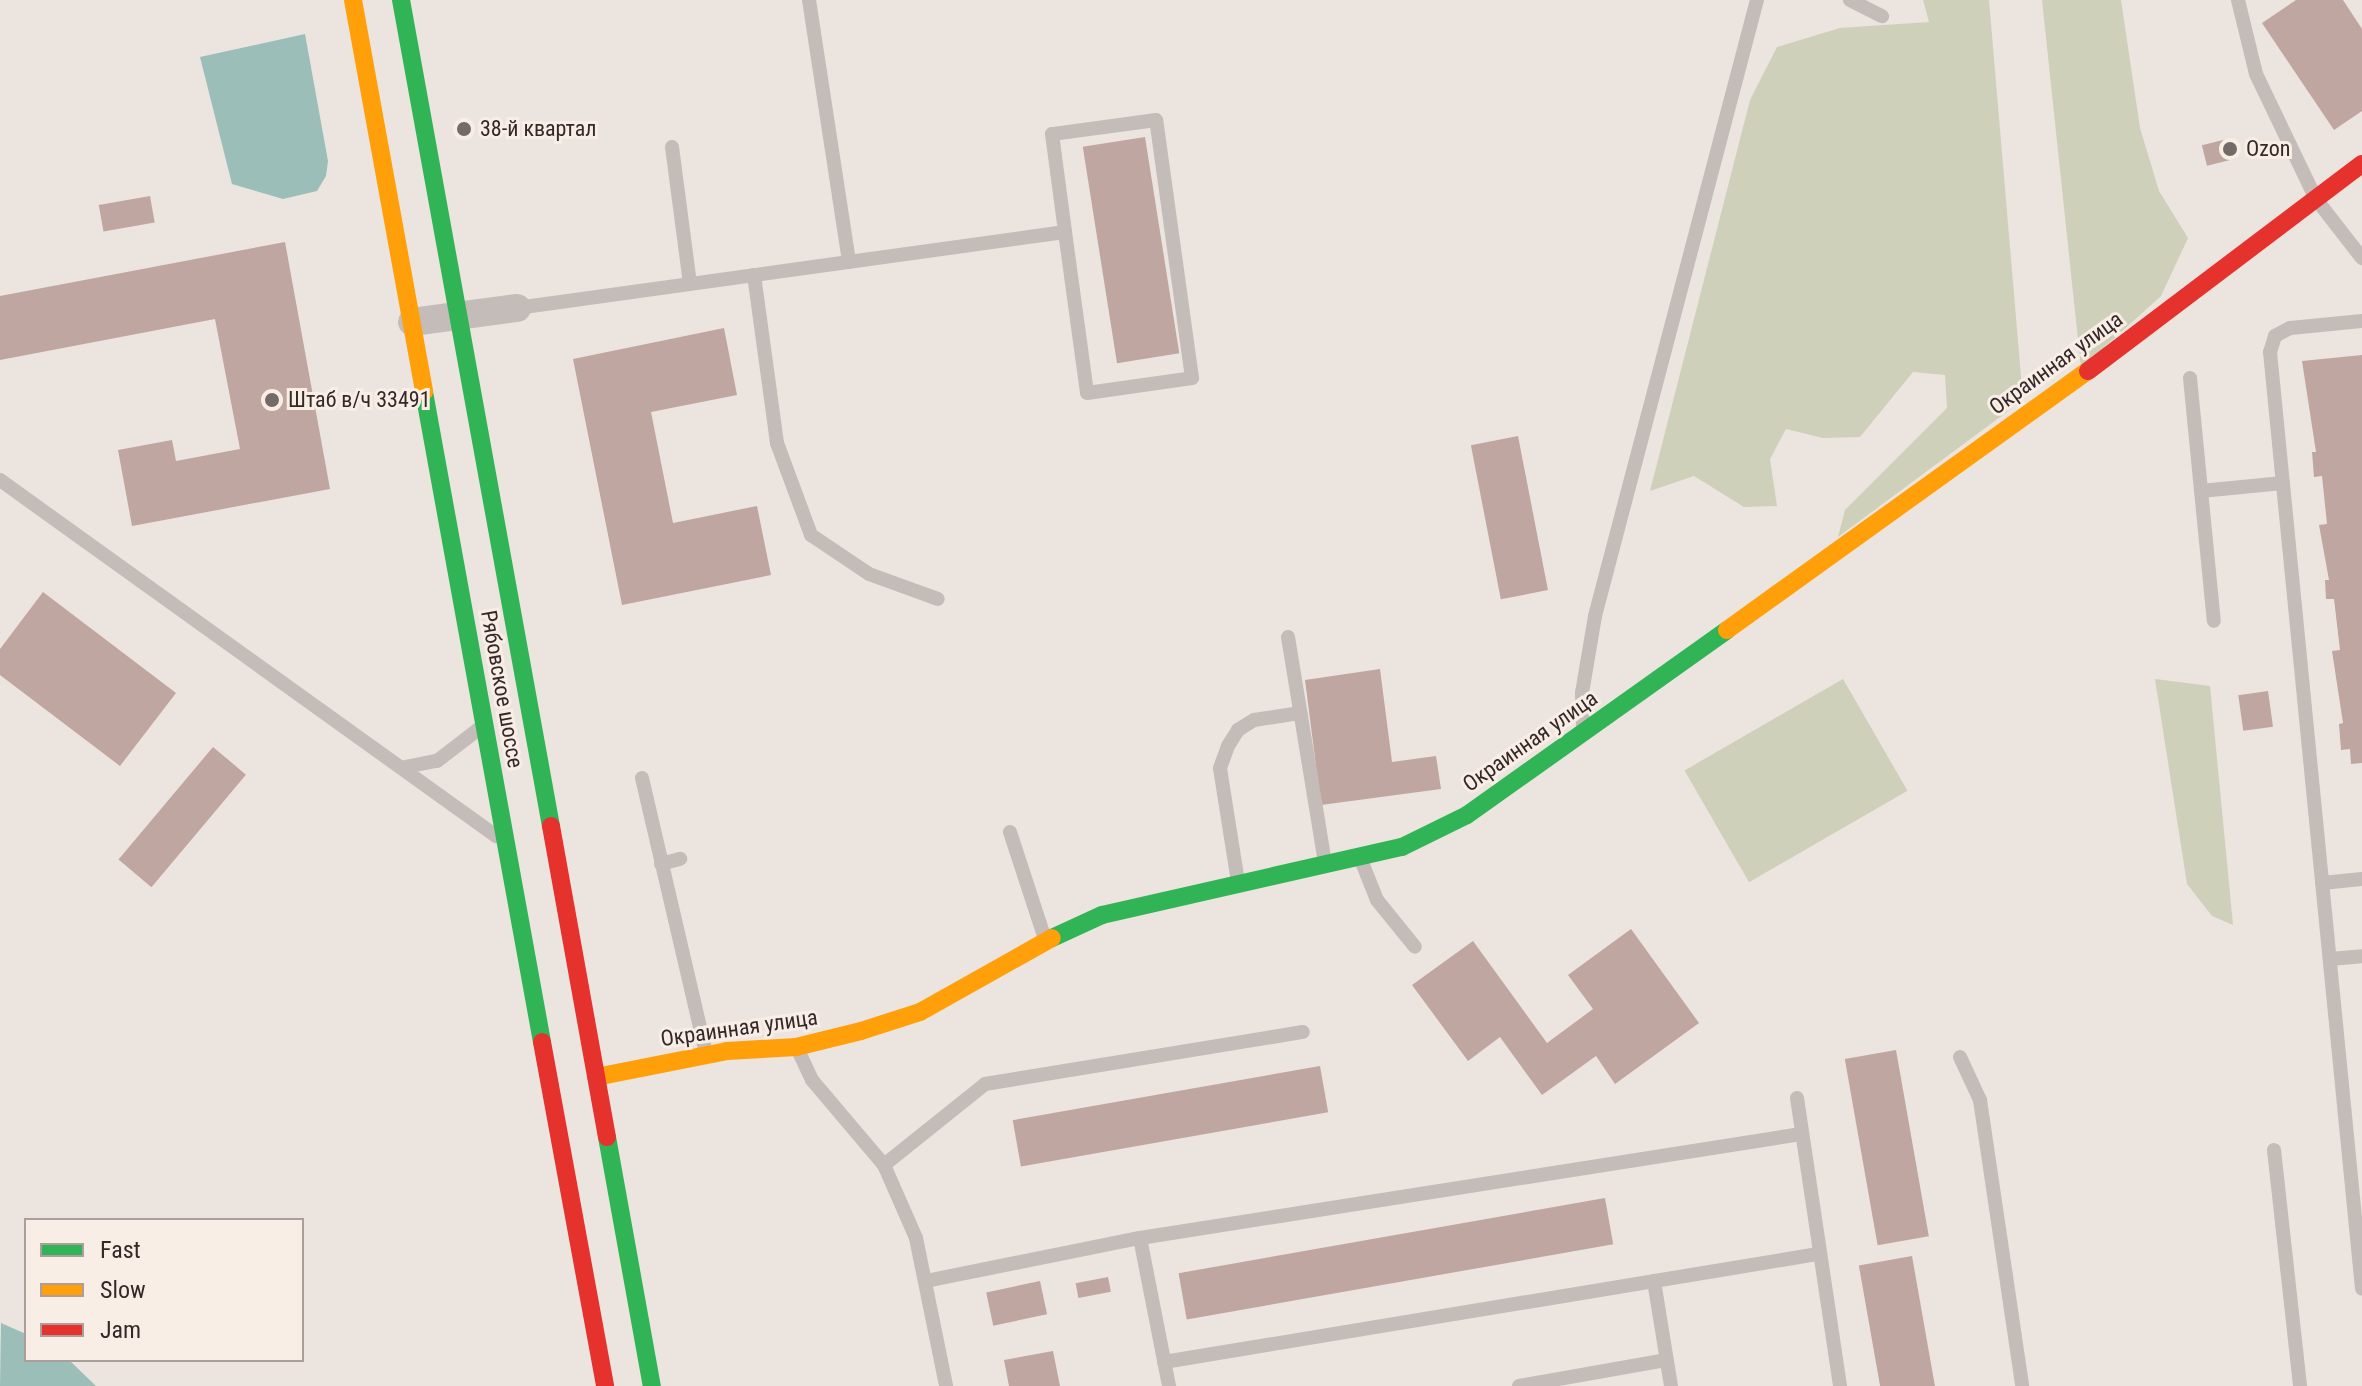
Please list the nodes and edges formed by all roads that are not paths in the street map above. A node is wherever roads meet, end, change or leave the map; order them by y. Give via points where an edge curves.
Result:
1 (353, 0) edge
2 (401, 0) edge
3 (809, 0) edge
4 (1757, 0) edge
5 (1850, 0) edge
6 (2238, 0) edge
7 (1882, 16) dead end
8 (672, 147) dead end
9 (2362, 164) edge
10 (2316, 199) junction
11 (1065, 232) junction
12 (2362, 258) edge
13 (849, 262) junction
14 (754, 275) junction
15 (690, 284) junction
16 (517, 308) joint
17 (458, 316) junction
18 (2362, 321) edge
19 (412, 322) junction
20 (2190, 378) dead end
21 (0, 480) edge
22 (2283, 483) junction
23 (2201, 491) junction
24 (938, 599) dead end
25 (2214, 621) dead end
26 (1288, 637) dead end
27 (1300, 713) junction
28 (484, 724) junction
29 (1583, 733) junction
30 (405, 767) junction
31 (642, 778) dead end
32 (1010, 832) dead end
33 (506, 843) junction
34 (1360, 858) junction
35 (680, 859) dead end
36 (661, 864) junction
37 (1326, 867) junction
38 (2362, 879) edge
39 (1238, 883) junction
40 (2322, 883) junction
41 (1046, 941) junction
42 (1415, 947) dead end
43 (2362, 956) edge
44 (2330, 959) junction
45 (1303, 1032) dead end
46 (796, 1047) junction
47 (706, 1054) junction
48 (1960, 1057) dead end
49 (596, 1077) junction
50 (1797, 1098) dead end
51 (1801, 1134) junction
52 (2274, 1150) dead end
53 (884, 1165) junction
54 (1140, 1238) junction
55 (1818, 1254) junction
56 (926, 1281) junction
57 (1654, 1281) junction
58 (2362, 1288) edge
59 (1667, 1360) junction
60 (1164, 1362) junction
61 (605, 1386) edge
62 (652, 1386) edge
63 (946, 1386) edge
64 (1169, 1386) edge
65 (1519, 1386) edge
66 (1671, 1386) edge
67 (1840, 1386) edge
68 (2022, 1386) edge
69 (2300, 1386) edge

1 - 19 main road, Рябовское шоссе
2 - 17 main road, Рябовское шоссе
3 - 13 lane
4 - 29 lane via 1595,616 1582,693
5 - 7 lane
6 - 10 lane via 2256,74
8 - 15 lane
9 - 10 main road, Окраинная улица
10 - 12 lane
10 - 29 main road, Окраинная улица via 2078,379
11 - 11 lane via 1052,134 1156,120 1192,378 1087,393
11 - 13 lane
13 - 14 lane
14 - 15 lane
14 - 24 lane via 777,443 811,535 869,574
15 - 16 lane
16 - 17 street
17 - 19 street
17 - 49 main road, Рябовское шоссе
18 - 22 lane via 2290,328 2275,336 2270,352
19 - 28 main road, Рябовское шоссе
20 - 23 lane
21 - 30 lane
22 - 23 lane
22 - 40 lane
23 - 25 lane
26 - 27 lane
27 - 37 lane
27 - 39 lane via 1254,720 1238,730 1228,746 1220,768
28 - 30 lane via 437,761
28 - 33 main road, Рябовское шоссе
29 - 34 main road, Окраинная улица via 1467,815 1402,847
30 - 33 lane
31 - 36 lane
32 - 41 lane
33 - 61 main road, Рябовское шоссе
34 - 37 main road, Окраинная улица
34 - 42 lane via 1377,900
35 - 36 lane
36 - 47 lane
37 - 39 main road, Окраинная улица
38 - 40 lane
39 - 41 main road, Окраинная улица via 1102,915
40 - 44 lane
41 - 46 main road, Окраинная улица via 920,1012
43 - 44 lane
44 - 58 lane
45 - 53 lane via 985,1084
46 - 47 main road, Окраинная улица
46 - 53 lane via 812,1080
47 - 49 main road, Окраинная улица
48 - 68 lane via 1980,1100
49 - 62 main road, Рябовское шоссе
50 - 51 lane
51 - 54 lane
51 - 55 lane
52 - 69 lane
53 - 56 lane via 916,1238
54 - 56 lane
54 - 60 lane
55 - 57 lane
55 - 67 lane
56 - 63 lane
57 - 59 lane
57 - 60 lane
59 - 65 lane
59 - 66 lane
60 - 64 lane

